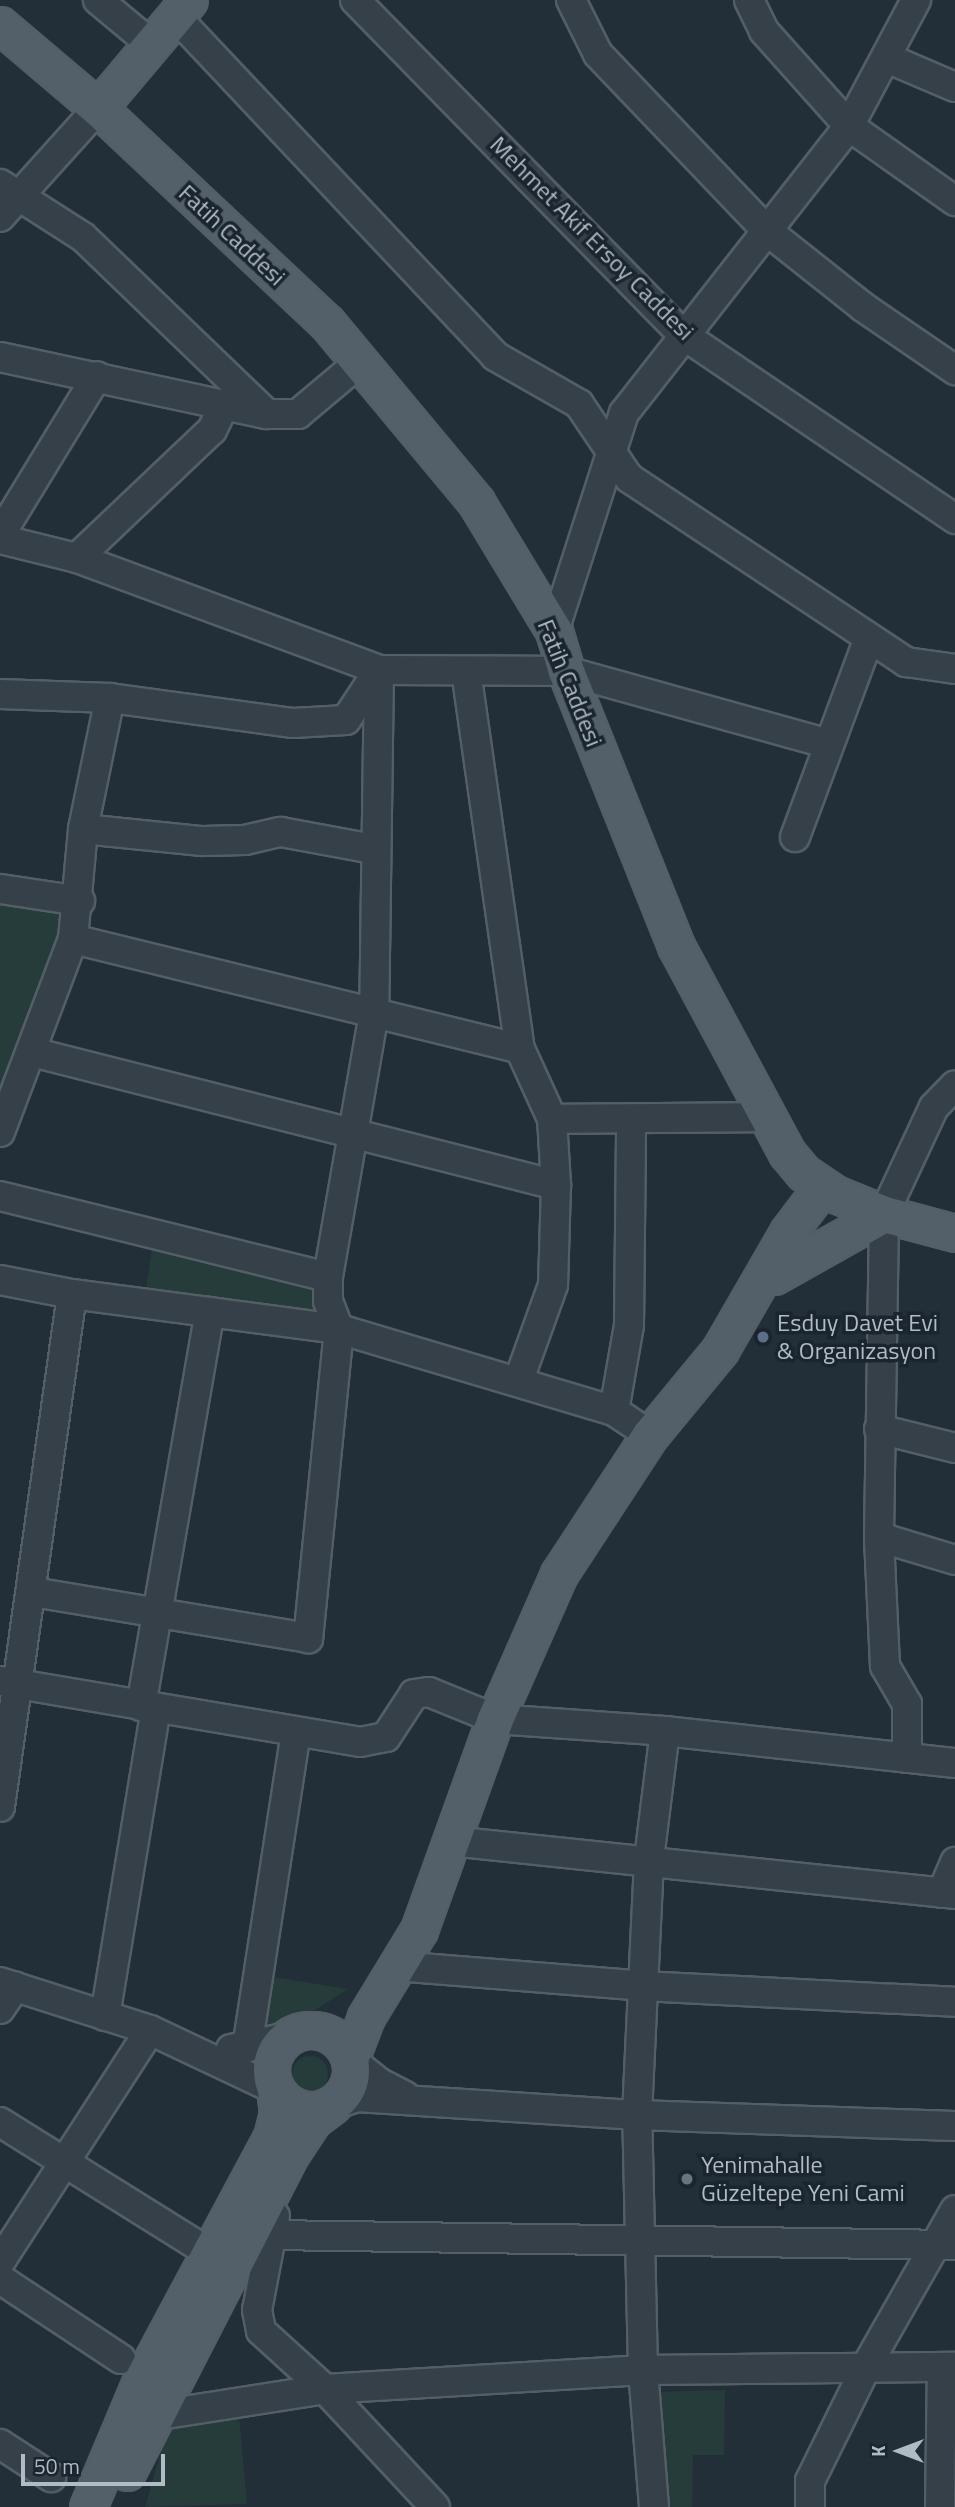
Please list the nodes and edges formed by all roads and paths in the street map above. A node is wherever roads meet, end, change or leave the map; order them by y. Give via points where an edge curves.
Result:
1 (98, 0) edge
2 (355, 0) edge
3 (571, 0) edge
4 (749, 0) edge
5 (916, 0) edge
6 (183, 9) edge
7 (0, 26) edge
8 (152, 46) junction
9 (887, 58) junction
10 (955, 87) edge
11 (98, 108) junction
12 (849, 126) junction
13 (10, 190) edge
14 (955, 201) edge
15 (0, 217) edge
16 (765, 230) junction
17 (682, 334) junction
18 (0, 357) edge
19 (361, 361) junction
20 (955, 370) edge
21 (97, 376) junction
22 (223, 407) junction
23 (267, 414) junction
24 (611, 447) junction
25 (955, 519) edge
26 (0, 537) edge
27 (77, 558) junction
28 (554, 631) junction
29 (869, 638) junction
30 (955, 669) edge
31 (379, 670) junction
32 (466, 671) junction
33 (565, 671) junction
34 (0, 694) edge
35 (110, 698) junction
36 (829, 744) junction
37 (83, 829) junction
38 (795, 837) dead end
39 (374, 849) junction
40 (0, 889) edge
41 (80, 901) junction
42 (73, 939) junction
43 (374, 1013) junction
44 (520, 1049) junction
45 (32, 1052) junction
46 (955, 1085) edge
47 (945, 1108) edge
48 (764, 1117) junction
49 (552, 1119) junction
50 (631, 1119) junction
51 (0, 1132) edge
52 (356, 1136) junction
53 (787, 1153) junction
54 (556, 1185) junction
55 (829, 1191) junction
56 (0, 1196) edge
57 (884, 1214) junction
58 (788, 1232) junction
59 (955, 1233) edge
60 (774, 1276) junction
61 (328, 1277) junction
62 (0, 1280) edge
63 (72, 1294) junction
64 (746, 1304) junction
65 (209, 1312) junction
66 (339, 1329) junction
67 (518, 1382) junction
68 (614, 1411) junction
69 (879, 1429) junction
70 (650, 1435) junction
71 (955, 1448) edge
72 (879, 1537) junction
73 (955, 1560) edge
74 (32, 1592) junction
75 (157, 1613) junction
76 (10, 1683) edge
77 (149, 1707) junction
78 (495, 1719) junction
79 (665, 1731) junction
80 (296, 1732) junction
81 (908, 1758) junction
82 (955, 1763) edge
83 (0, 1807) edge
84 (451, 1841) junction
85 (649, 1859) junction
86 (955, 1862) edge
87 (949, 1894) edge
88 (396, 1966) junction
89 (642, 1986) junction
90 (5, 1993) edge
91 (955, 2002) edge
92 (105, 2016) junction
93 (150, 2030) junction
94 (292, 2035) junction
95 (247, 2048) junction
96 (350, 2059) junction
97 (275, 2089) junction
98 (414, 2100) junction
99 (332, 2105) junction
100 (637, 2115) junction
101 (0, 2122) edge
102 (955, 2126) edge
103 (290, 2155) junction
104 (65, 2164) junction
105 (955, 2210) edge
106 (270, 2235) junction
107 (638, 2241) junction
108 (944, 2243) edge
109 (210, 2253) junction
110 (0, 2262) edge
111 (0, 2279) edge
112 (121, 2359) dead end
113 (867, 2365) junction
114 (948, 2367) edge
115 (643, 2370) junction
116 (325, 2389) junction
117 (153, 2416) junction
118 (0, 2444) edge
119 (51, 2477) dead end
120 (88, 2507) edge
121 (110, 2507) edge
122 (435, 2507) edge
123 (654, 2507) edge
124 (810, 2507) edge
125 (940, 2507) edge

1 - 8 street
2 - 17 street, Mehmet Akif Ersoy Caddesi
3 - 16 street via 597,54
4 - 12 street via 764,31
5 - 9 street
6 - 8 main road
6 - 24 street via 495,356 579,404
7 - 11 main road, Fatih Caddesi
8 - 11 main road
9 - 10 street
9 - 12 street
11 - 13 street
11 - 19 main road, Fatih Caddesi via 327,323
12 - 14 street
12 - 16 street
13 - 15 street
13 - 23 street via 83,237
16 - 17 street
16 - 20 street via 863,307
17 - 24 street via 624,413
17 - 25 street, Mehmet Akif Ersoy Caddesi
18 - 21 street
19 - 23 street via 298,414
19 - 28 main road, Fatih Caddesi via 476,502
21 - 22 street
21 - 26 street
22 - 23 street
22 - 27 street via 212,430
24 - 28 street
24 - 29 street via 629,478
26 - 27 street
27 - 31 street
28 - 33 main road, Fatih Caddesi
29 - 30 street via 906,662
29 - 36 street
31 - 32 street
31 - 35 street via 346,720 293,723
31 - 39 street
32 - 33 street
32 - 44 street
33 - 36 street
33 - 48 main road, Fatih Caddesi via 676,946
34 - 35 street
35 - 37 street
36 - 38 street
37 - 39 street via 202,841 245,840 281,832
37 - 41 street
39 - 43 street
40 - 41 street
41 - 42 street
42 - 43 street
42 - 45 street
43 - 44 street
43 - 52 street
44 - 49 street
45 - 51 street
45 - 52 street
46 - 47 street
47 - 57 street
48 - 50 street
48 - 53 main road, Fatih Caddesi
49 - 50 street
49 - 54 street
50 - 68 street via 629,1325
52 - 54 street
52 - 61 street
53 - 55 main road, Fatih Caddesi
53 - 58 main road
54 - 67 street via 552,1285
55 - 57 main road, Fatih Caddesi
55 - 58 main road
55 - 60 main road
56 - 61 street
57 - 59 main road, Fatih Caddesi
57 - 60 main road
57 - 69 street
58 - 64 main road
60 - 64 main road
61 - 66 street via 328,1301
62 - 63 street
63 - 65 street
63 - 74 street
64 - 70 main road via 720,1350
65 - 66 street
65 - 75 street
66 - 67 street
66 - 75 street via 308,1638
67 - 68 street
68 - 70 street
69 - 71 street
69 - 72 street
70 - 78 main road via 559,1574
72 - 73 street
72 - 81 street via 885,1666 907,1704
74 - 75 street
74 - 76 street
75 - 77 street
76 - 77 street
76 - 83 street
77 - 80 street
77 - 92 street
78 - 79 street
78 - 80 street via 429,1692 414,1694 386,1737 360,1742
78 - 84 main road
79 - 81 street
79 - 85 street
80 - 95 street
81 - 82 street
84 - 85 street
84 - 88 main road via 419,1930
85 - 87 street
85 - 89 street
86 - 87 street
88 - 89 street
88 - 94 main road via 360,2000
88 - 96 main road via 366,2017
89 - 91 street
89 - 100 street
90 - 92 street
92 - 93 street
93 - 95 street via 217,2048
93 - 97 street
93 - 104 street
94 - 95 street
94 - 96 main road via 329,2034
94 - 97 main road via 272,2059
96 - 98 street via 377,2082
96 - 99 main road via 349,2085
97 - 99 main road via 283,2100 302,2110
97 - 109 main road via 278,2113 272,2137
98 - 99 street via 357,2097
98 - 100 street
99 - 103 main road via 313,2120
100 - 102 street
100 - 107 street
101 - 104 street
103 - 106 street
103 - 117 main road
104 - 109 street
104 - 110 street
105 - 108 street
106 - 107 street
106 - 116 street via 257,2310 261,2331
107 - 108 street
107 - 115 street
108 - 113 street
109 - 120 main road via 140,2383
111 - 112 street
113 - 114 street
113 - 115 street
113 - 124 street via 810,2481
114 - 125 street
115 - 116 street
115 - 123 street
116 - 117 street
116 - 122 street
117 - 121 main road
118 - 119 street

